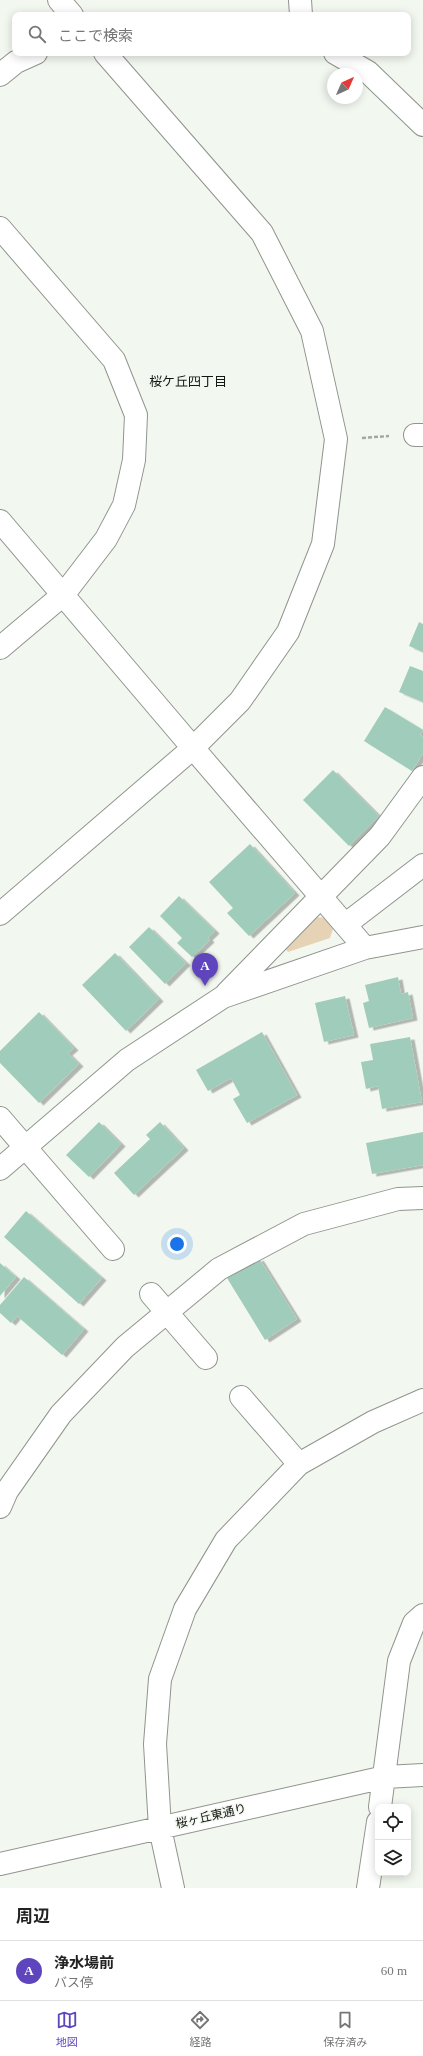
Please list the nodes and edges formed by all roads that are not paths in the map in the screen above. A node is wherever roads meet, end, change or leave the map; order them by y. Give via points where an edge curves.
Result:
1 (58, 0) edge
2 (300, 0) edge
3 (69, 12) edge
4 (301, 12) edge
5 (29, 56) edge
6 (108, 56) edge
7 (340, 56) edge
8 (0, 75) edge
9 (423, 125) edge
10 (0, 228) edge
11 (0, 521) edge
12 (64, 594) junction
13 (0, 648) edge
14 (193, 748) junction
15 (423, 777) edge
16 (423, 865) edge
17 (322, 896) junction
18 (0, 914) edge
19 (346, 924) junction
20 (423, 937) edge
21 (365, 948) junction
22 (223, 997) junction
23 (0, 1118) edge
24 (25, 1147) junction
25 (0, 1169) edge
26 (423, 1198) edge
27 (113, 1249) dead end
28 (151, 1294) dead end
29 (167, 1313) junction
30 (206, 1358) dead end
31 (241, 1397) dead end
32 (423, 1400) edge
33 (299, 1464) junction
34 (0, 1507) edge
35 (423, 1615) edge
36 (423, 1775) edge
37 (385, 1776) junction
38 (380, 1804) edge
39 (160, 1828) junction
40 (375, 1840) edge
41 (0, 1864) edge
42 (172, 1888) edge
43 (368, 1888) edge

1 - 3 street
2 - 4 street
5 - 8 street via 16,62
6 - 14 street via 262,233 312,331 336,439 323,544 288,632 240,701
7 - 9 street via 368,72
10 - 12 street via 114,360 136,415 134,460 124,505 106,539
11 - 12 street
12 - 13 street
12 - 14 street
14 - 17 street
14 - 18 street
15 - 17 street via 380,836
16 - 19 street
17 - 19 street
17 - 22 street
19 - 21 street
20 - 21 street
21 - 22 street
22 - 24 street via 127,1060
23 - 24 street
24 - 25 street
24 - 27 street
26 - 29 street via 398,1199 304,1224 218,1269
28 - 29 street
29 - 30 street
29 - 34 street via 125,1347 61,1414 7,1491
31 - 33 street
32 - 33 street via 373,1422
33 - 39 street via 226,1540 185,1609 160,1679 154,1744
35 - 37 street via 414,1623 399,1661
36 - 37 street, 桜ヶ丘東通り
37 - 38 street
37 - 39 street, 桜ヶ丘東通り
39 - 41 street, 桜ヶ丘東通り
39 - 42 street
40 - 43 street

